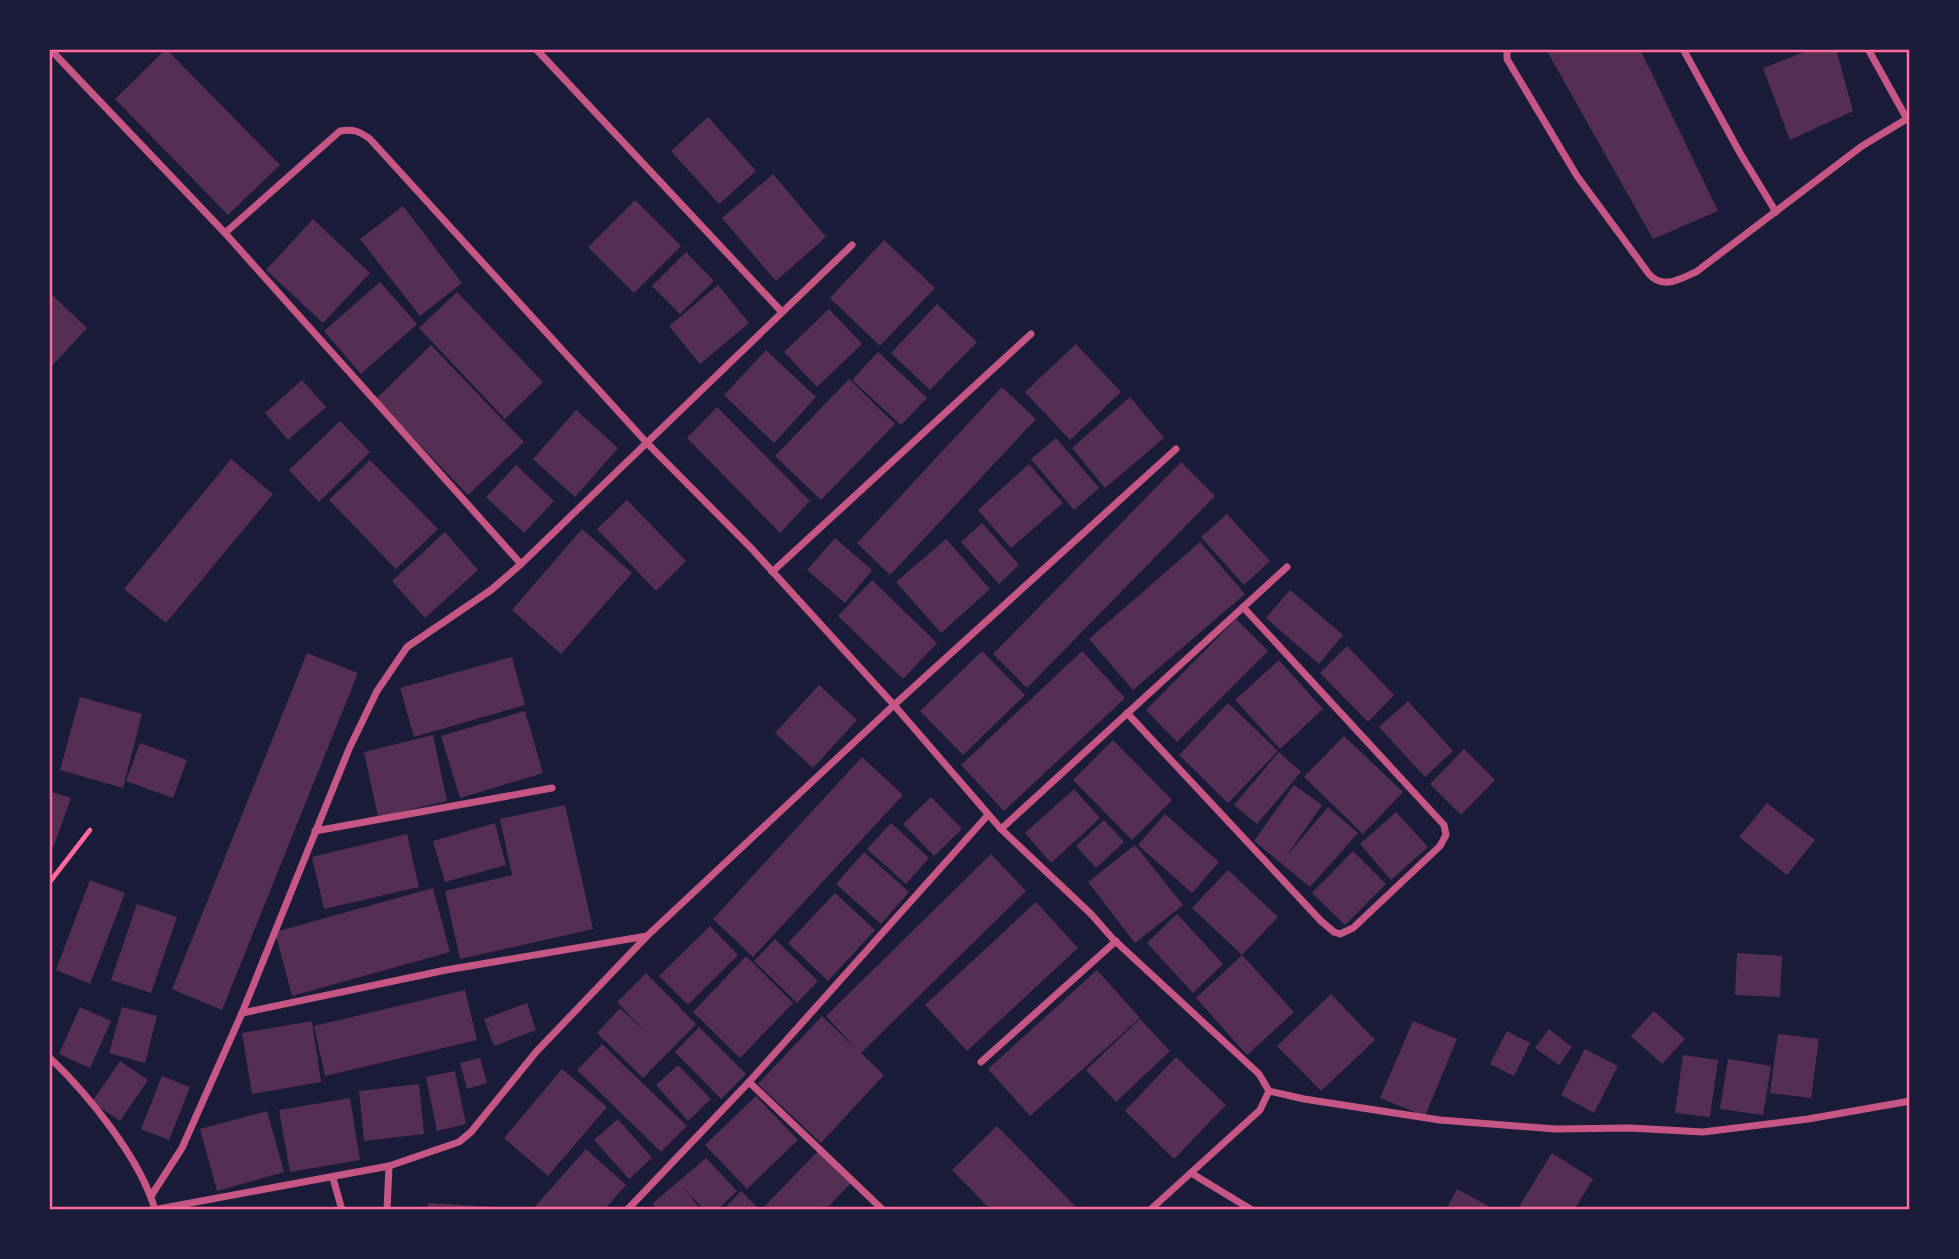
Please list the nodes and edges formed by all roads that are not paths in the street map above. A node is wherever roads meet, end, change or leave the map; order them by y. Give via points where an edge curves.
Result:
1 (50, 49) edge
2 (536, 49) edge
3 (1507, 49) edge
4 (1683, 49) edge
5 (1867, 49) edge
6 (1909, 118) edge
7 (1776, 212) junction
8 (225, 233) junction
9 (852, 245) dead end
10 (782, 312) junction
11 (1031, 334) dead end
12 (647, 443) junction
13 (1176, 449) dead end
14 (521, 564) junction
15 (1287, 567) dead end
16 (772, 572) junction
17 (1242, 607) junction
18 (894, 705) junction
19 (1127, 713) junction
20 (552, 788) dead end
21 (988, 815) junction
22 (1001, 829) junction
23 (315, 831) junction
24 (647, 936) junction
25 (1116, 941) junction
26 (242, 1013) junction
27 (49, 1057) edge
28 (981, 1062) dead end
29 (749, 1082) junction
30 (1269, 1091) junction
31 (1910, 1101) edge
32 (389, 1166) junction
33 (1191, 1173) junction
34 (332, 1178) junction
35 (151, 1196) junction
36 (154, 1210) edge
37 (342, 1210) edge
38 (387, 1210) edge
39 (627, 1210) edge
40 (883, 1210) edge
41 (1150, 1210) edge
42 (1252, 1210) edge

1 - 8 street
2 - 10 street
3 - 7 street via 1507,59 1577,176 1654,280 1674,282 1696,272
4 - 7 street
5 - 6 street
6 - 7 street via 1862,145
8 - 12 street via 340,131 359,131
8 - 14 street
9 - 10 street
10 - 12 street
11 - 16 street
12 - 14 street
12 - 16 street
13 - 18 street
14 - 23 street via 407,647 377,691
15 - 17 street
16 - 18 street
17 - 19 street
17 - 19 street via 1444,825 1446,835 1440,846 1353,928 1340,934 1321,920
18 - 21 street
18 - 24 street
19 - 22 street
20 - 23 street
21 - 22 street
21 - 29 street
22 - 25 street
23 - 26 street
24 - 26 street via 446,970
24 - 32 street via 536,1052 471,1132 450,1146
25 - 28 street
25 - 30 street via 1259,1074
26 - 35 street via 181,1148
27 - 35 street via 72,1079 134,1160
29 - 39 street
29 - 40 street
30 - 31 street via 1440,1120 1555,1129 1703,1132
30 - 33 street via 1260,1110
32 - 34 street
32 - 38 street
33 - 41 street
33 - 42 street
34 - 36 street
34 - 37 street
35 - 36 street

